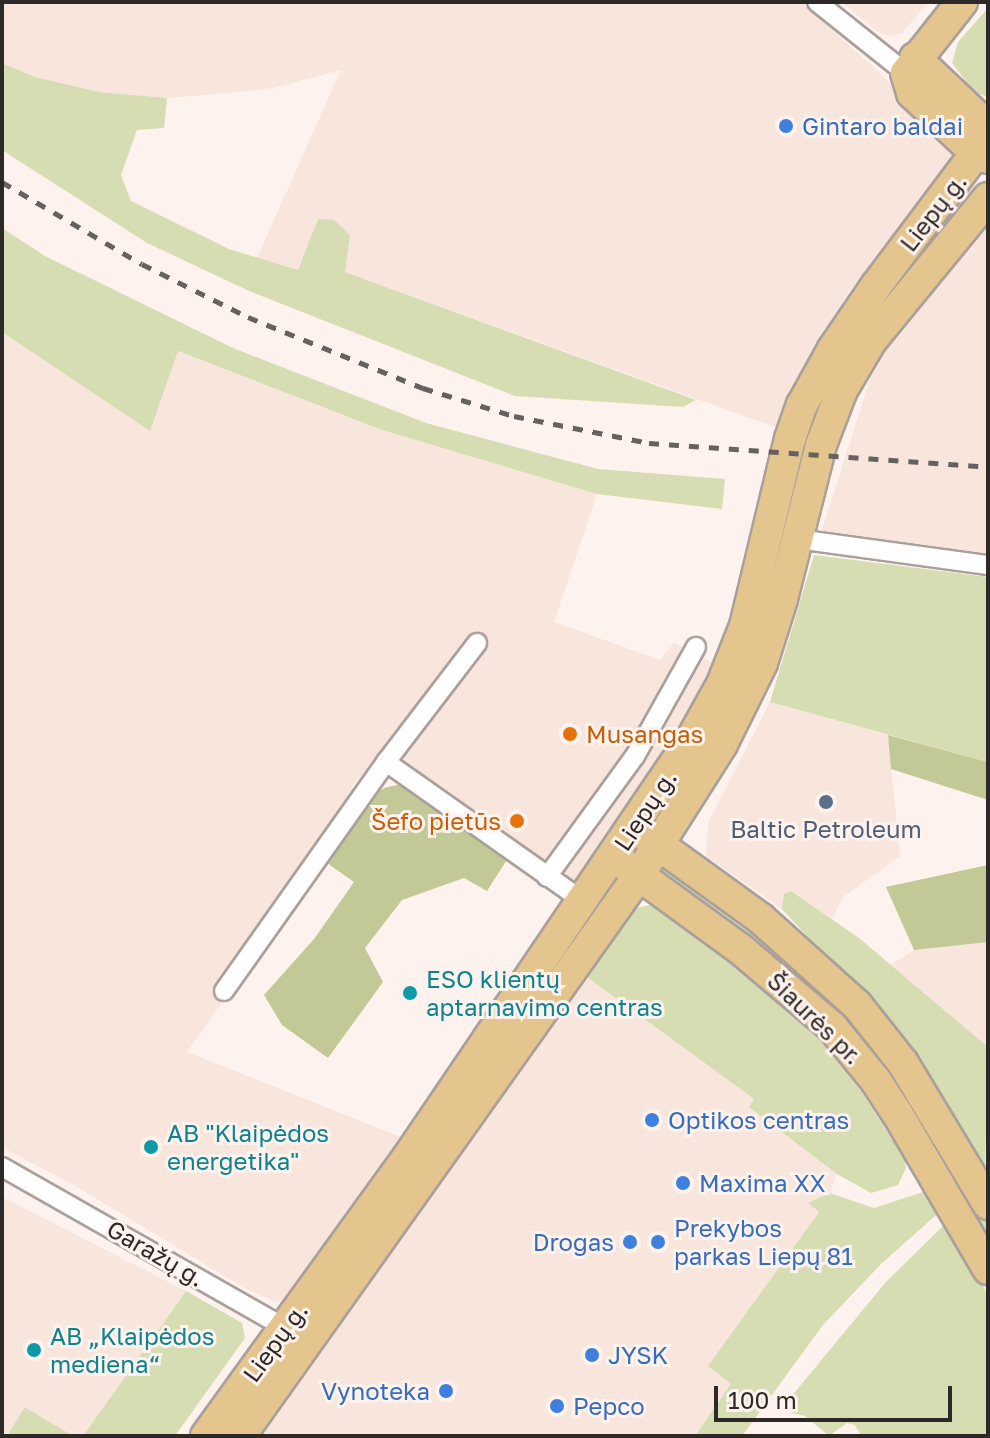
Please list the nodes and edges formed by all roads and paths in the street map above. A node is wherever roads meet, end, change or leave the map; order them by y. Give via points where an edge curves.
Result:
1 (817, 2) edge
2 (962, 2) edge
3 (910, 65) junction
4 (985, 144) edge
5 (988, 198) edge
6 (797, 539) junction
7 (988, 565) edge
8 (477, 643) dead end
9 (696, 647) dead end
10 (386, 762) junction
11 (634, 827) junction
12 (659, 845) junction
13 (613, 857) junction
14 (639, 875) junction
15 (547, 877) junction
16 (583, 901) junction
17 (224, 991) dead end
18 (2, 1167) edge
19 (988, 1204) edge
20 (988, 1269) edge
21 (297, 1335) junction
22 (206, 1436) edge
23 (240, 1436) edge

1 - 3 street
2 - 3 main road
3 - 4 main road
4 - 11 main road, Liepų g. via 876,286 802,405 734,658 692,738
5 - 6 main road, Liepų g. via 855,365 821,445
6 - 7 street
6 - 12 main road, Liepų g. via 756,675 722,744
8 - 10 street
9 - 15 street via 635,756
10 - 15 street
10 - 17 street
11 - 12 main road, Šiaurės pr.
11 - 13 main road, Liepų g.
12 - 14 main road, Liepų g.
12 - 19 main road, Šiaurės pr. via 760,918 857,1005 903,1063
13 - 14 main road, Šiaurės pr.
13 - 16 main road, Liepų g.
14 - 20 main road, Šiaurės pr. via 795,992 840,1036 897,1113
14 - 21 main road, Liepų g.
15 - 16 street
16 - 21 main road, Liepų g.
18 - 21 street, Garažų g.
21 - 22 main road, Liepų g.
21 - 23 main road, Liepų g.

